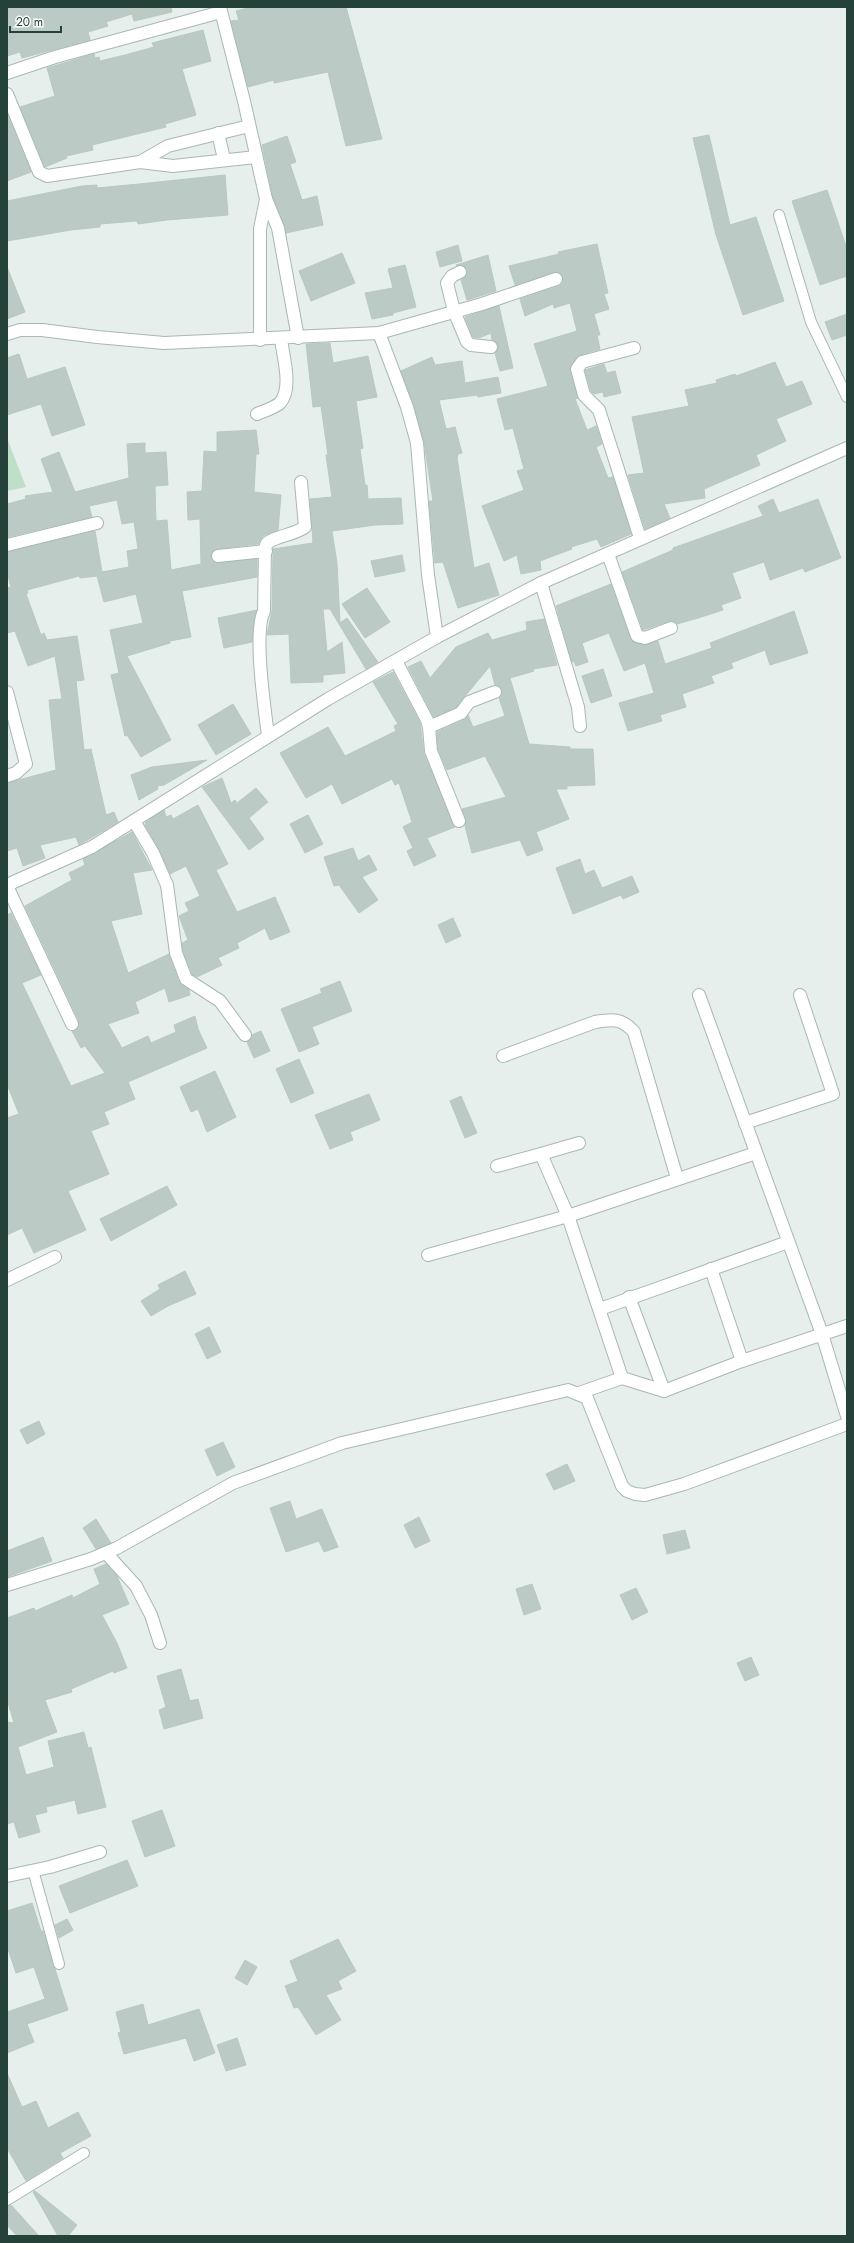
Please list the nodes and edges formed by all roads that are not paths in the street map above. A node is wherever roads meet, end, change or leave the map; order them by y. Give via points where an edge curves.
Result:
1 (220, 9) edge
2 (7, 73) edge
3 (7, 94) edge
4 (249, 126) junction
5 (218, 133) junction
6 (256, 157) junction
7 (224, 159) junction
8 (140, 162) junction
9 (266, 199) junction
10 (778, 215) dead end
11 (460, 272) dead end
12 (556, 279) dead end
13 (454, 311) junction
14 (379, 333) junction
15 (7, 334) edge
16 (298, 338) junction
17 (281, 339) junction
18 (260, 340) junction
19 (491, 347) dead end
20 (634, 348) dead end
21 (847, 397) edge
22 (257, 414) dead end
23 (847, 448) edge
24 (301, 482) dead end
25 (97, 523) dead end
26 (640, 538) junction
27 (7, 545) edge
28 (266, 551) junction
29 (608, 554) junction
30 (218, 556) dead end
31 (541, 583) junction
32 (671, 628) dead end
33 (437, 637) junction
34 (396, 661) junction
35 (7, 692) edge
36 (495, 692) dead end
37 (580, 726) dead end
38 (429, 727) junction
39 (268, 736) junction
40 (7, 776) edge
41 (134, 821) junction
42 (459, 821) dead end
43 (7, 885) edge
44 (699, 995) dead end
45 (800, 995) dead end
46 (72, 1024) dead end
47 (244, 1035) dead end
48 (503, 1056) dead end
49 (745, 1123) junction
50 (579, 1143) dead end
51 (756, 1153) junction
52 (541, 1154) junction
53 (498, 1166) dead end
54 (677, 1178) junction
55 (568, 1216) junction
56 (788, 1242) junction
57 (428, 1255) dead end
58 (55, 1257) dead end
59 (711, 1269) junction
60 (7, 1280) edge
61 (629, 1297) junction
62 (600, 1309) junction
63 (847, 1326) edge
64 (822, 1334) junction
65 (742, 1361) junction
66 (622, 1378) junction
67 (664, 1391) junction
68 (579, 1394) junction
69 (847, 1416) edge
70 (847, 1424) edge
71 (106, 1553) junction
72 (7, 1585) edge
73 (160, 1643) dead end
74 (100, 1852) dead end
75 (33, 1870) junction
76 (7, 1876) edge
77 (59, 1964) dead end
78 (84, 2153) dead end
79 (7, 2200) edge

1 - 2 street
1 - 4 street
3 - 8 street via 39,172 47,176
4 - 5 street
4 - 6 street
5 - 7 street
5 - 8 street via 168,146
6 - 7 street
6 - 9 street
7 - 8 street via 174,166
9 - 16 street via 278,228
9 - 18 street via 260,229
10 - 21 lane via 811,322
11 - 13 street via 452,276 447,283
12 - 13 street
13 - 14 street
13 - 19 street via 467,342 471,345
14 - 16 street
14 - 33 street via 407,407 417,443 428,575
15 - 18 street via 20,330 42,330 164,343
16 - 17 street
17 - 18 street
17 - 22 street via 286,384 284,395 279,403
20 - 26 street via 582,362 576,369 584,395 599,410
23 - 26 street
24 - 28 street via 305,527 267,543
25 - 27 street
26 - 29 street
28 - 30 street
28 - 39 street via 264,611 260,619 260,638
29 - 31 street
29 - 32 street via 637,636 645,638
31 - 33 street
31 - 37 street via 578,707
33 - 34 street
34 - 38 street
34 - 39 street
35 - 40 street via 26,764 16,773
36 - 38 street via 469,702 461,714
38 - 42 street via 431,751
39 - 41 street
41 - 43 street via 92,847
41 - 47 street via 154,853 167,885 176,953 186,979 220,1001 234,1017
43 - 46 street
44 - 49 street
45 - 49 street via 833,1094
48 - 54 street via 595,1022 609,1019 622,1021 634,1032
49 - 51 street
50 - 52 street
51 - 54 street
51 - 56 street
52 - 53 street
52 - 55 street
54 - 55 street
55 - 57 street
55 - 62 street
56 - 59 street
56 - 64 street
58 - 60 street
59 - 61 street
59 - 65 street
61 - 62 street
61 - 67 street
62 - 66 street
63 - 64 street
64 - 65 street
64 - 69 street
65 - 67 street
66 - 67 street
66 - 68 street
68 - 70 street via 587,1398 622,1486 635,1494 645,1495 684,1484
68 - 71 street via 568,1390 342,1442 233,1483
71 - 72 street
71 - 73 street via 136,1586 151,1615
74 - 75 street
75 - 76 street
75 - 77 lane
78 - 79 lane

